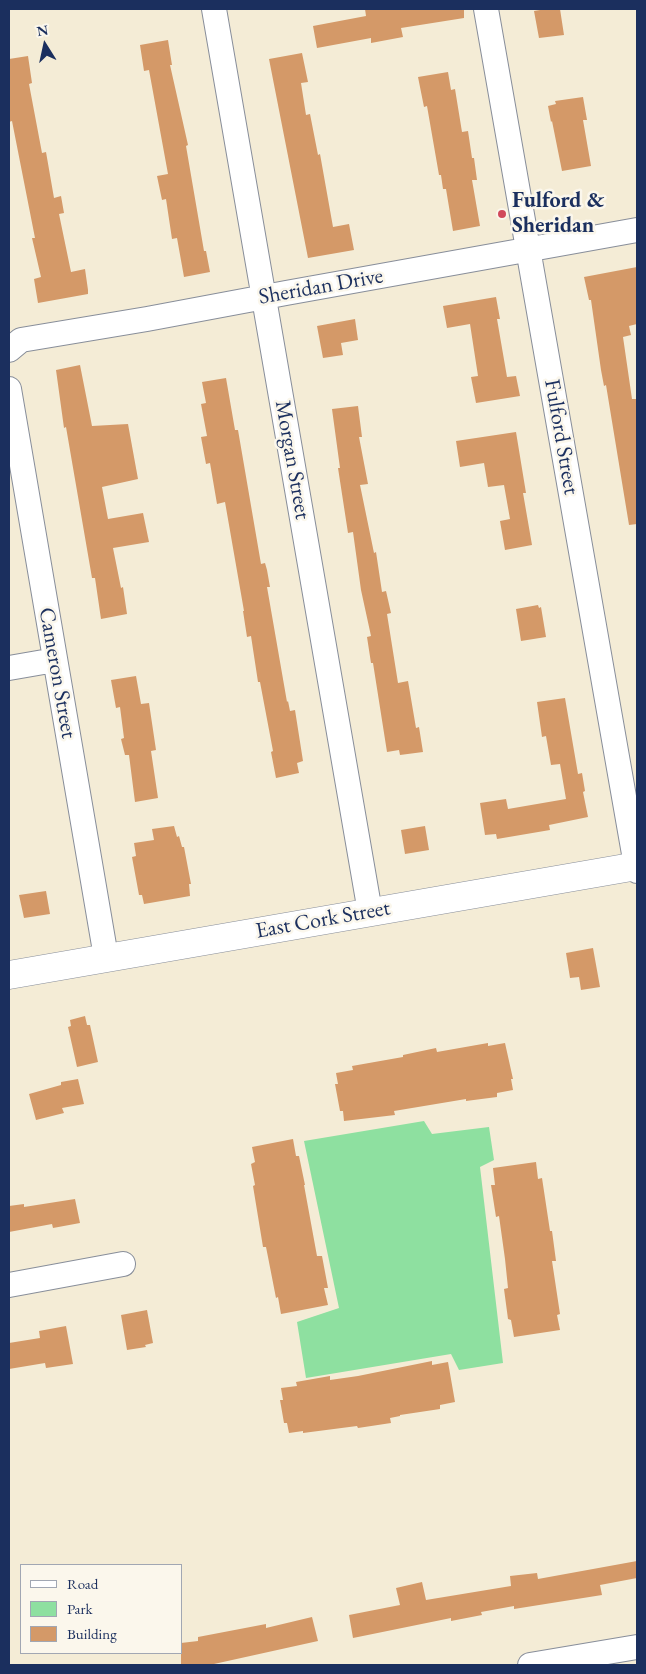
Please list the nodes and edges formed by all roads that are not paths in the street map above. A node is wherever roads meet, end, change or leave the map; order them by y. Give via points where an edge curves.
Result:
1 (214, 9) edge
2 (486, 9) edge
3 (637, 230) edge
4 (528, 250) junction
5 (264, 297) junction
6 (9, 350) edge
7 (9, 389) edge
8 (55, 660) junction
9 (9, 668) edge
10 (637, 866) edge
11 (637, 871) edge
12 (370, 912) junction
13 (106, 957) junction
14 (9, 975) edge
15 (123, 1264) dead end
16 (9, 1285) edge
17 (637, 1647) edge
18 (530, 1665) edge

1 - 5 street, Morgan Street
2 - 4 street, Fulford Street
3 - 4 street, Sheridan Drive
4 - 5 street, Sheridan Drive
4 - 10 street, Fulford Street
5 - 6 street, Sheridan Drive via 21,340
5 - 12 street, Morgan Street
7 - 8 street, Cameron Street
8 - 9 street
8 - 13 street, Cameron Street
10 - 11 street, Fulford Street
10 - 12 street, East Cork Street
12 - 13 street, East Cork Street
13 - 14 street, East Cork Street
15 - 16 street
17 - 18 street

